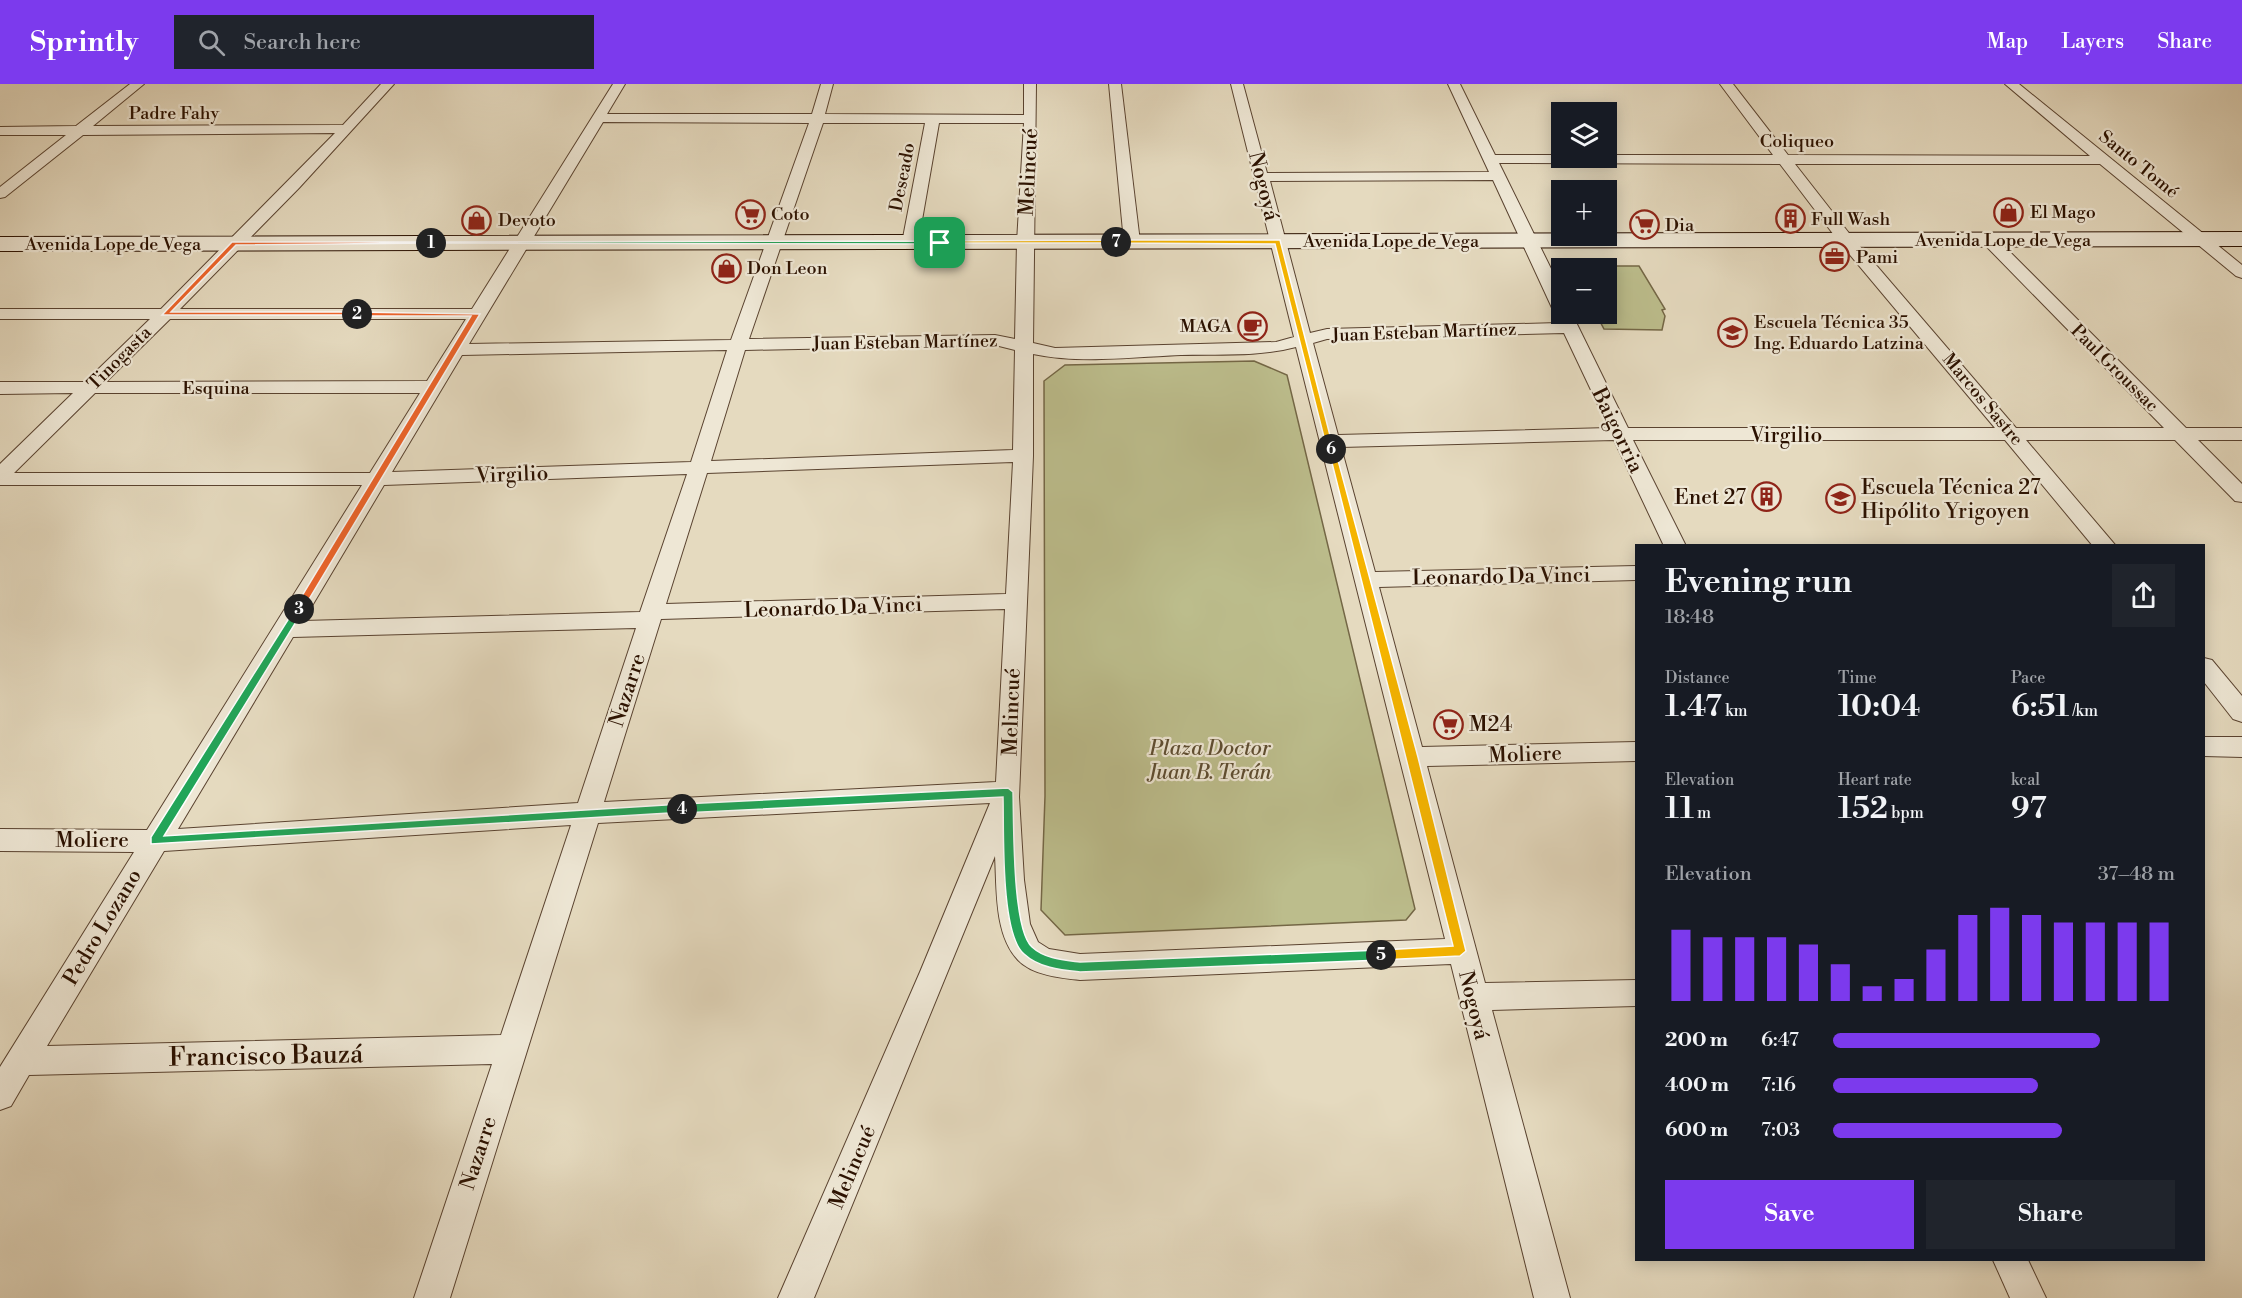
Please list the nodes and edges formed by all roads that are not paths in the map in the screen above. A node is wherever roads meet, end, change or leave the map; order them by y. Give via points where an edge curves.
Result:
1 (138, 84) edge
2 (388, 84) edge
3 (620, 84) edge
4 (827, 84) edge
5 (1030, 84) edge
6 (1115, 84) edge
7 (1237, 84) edge
8 (1454, 84) edge
9 (1726, 84) edge
10 (2011, 84) edge
11 (597, 118) junction
12 (817, 119) junction
13 (933, 119) junction
14 (1031, 119) junction
15 (347, 129) junction
16 (0, 131) edge
17 (76, 131) junction
18 (1490, 159) junction
19 (1785, 160) junction
20 (2104, 160) junction
21 (1498, 176) junction
22 (1263, 177) junction
23 (0, 194) edge
24 (2242, 239) edge
25 (1530, 240) junction
26 (1846, 240) junction
27 (1989, 240) junction
28 (2200, 240) junction
29 (1025, 242) junction
30 (1132, 242) junction
31 (1277, 242) junction
32 (234, 243) junction
33 (522, 243) junction
34 (910, 243) junction
35 (0, 244) edge
36 (773, 244) junction
37 (2242, 273) edge
38 (1551, 288) edge
39 (0, 314) edge
40 (165, 314) junction
41 (476, 314) junction
42 (1551, 318) edge
43 (1567, 324) edge
44 (1302, 341) junction
45 (738, 345) junction
46 (1024, 345) junction
47 (454, 350) junction
48 (432, 387) junction
49 (0, 388) edge
50 (89, 388) junction
51 (1620, 434) junction
52 (2242, 434) edge
53 (2182, 435) junction
54 (2014, 436) junction
55 (1329, 441) junction
56 (1023, 456) junction
57 (699, 468) junction
58 (0, 477) edge
59 (377, 479) junction
60 (2242, 496) edge
61 (1674, 544) edge
62 (2103, 544) edge
63 (1635, 573) edge
64 (1365, 579) junction
65 (1015, 601) junction
66 (650, 616) junction
67 (287, 629) junction
68 (2205, 667) edge
69 (2242, 713) edge
70 (2205, 747) edge
71 (2242, 747) edge
72 (1635, 751) edge
73 (1413, 757) junction
74 (1008, 792) junction
75 (587, 813) junction
76 (0, 840) edge
77 (155, 841) junction
78 (1460, 951) junction
79 (1635, 993) edge
80 (1473, 997) junction
81 (511, 1049) junction
82 (15, 1057) edge
83 (0, 1095) edge
84 (2010, 1261) edge
85 (432, 1298) edge
86 (796, 1298) edge
87 (1552, 1298) edge
88 (2028, 1298) edge

1 - 17 street
2 - 15 street, Tinogasta
3 - 11 street, Pedro Lozano
4 - 12 street, Nazarre
5 - 14 street, Melincué
6 - 30 street
7 - 22 street, Nogoyá
8 - 18 street, Baigorria
9 - 19 street, Marcos Sastre
10 - 20 street, Santo Tomé
11 - 12 street
11 - 33 street, Pedro Lozano
12 - 13 street
12 - 36 street, Nazarre
13 - 14 street
13 - 34 street, Deseado
14 - 29 street, Melincué
15 - 17 street, Padre Fahy
15 - 32 street, Tinogasta
16 - 17 street, Padre Fahy
17 - 23 street
18 - 19 street, Coliqueo
18 - 21 street, Baigorria
19 - 20 street, Coliqueo
19 - 26 street, Marcos Sastre
20 - 28 street, Santo Tomé
21 - 22 street
21 - 25 street, Baigorria
22 - 31 street, Nogoyá
24 - 28 main road, Avenida Lope de Vega
25 - 26 main road, Avenida Lope de Vega
25 - 31 main road, Avenida Lope de Vega
25 - 38 street, Baigorria
26 - 27 main road, Avenida Lope de Vega
26 - 54 street, Marcos Sastre
27 - 28 main road, Avenida Lope de Vega
27 - 53 street, Paul Groussac
28 - 37 street, Santo Tomé
29 - 30 main road, Avenida Lope de Vega
29 - 34 main road, Avenida Lope de Vega
29 - 46 street, Melincué
30 - 31 main road, Avenida Lope de Vega
31 - 44 street, Nogoyá
32 - 33 main road, Avenida Lope de Vega
32 - 35 main road, Avenida Lope de Vega
32 - 40 street, Tinogasta
33 - 36 main road, Avenida Lope de Vega
33 - 41 street, Pedro Lozano
34 - 36 main road, Avenida Lope de Vega
36 - 45 street, Nazarre
39 - 40 street
40 - 41 street
40 - 50 street, Tinogasta
41 - 47 street, Pedro Lozano
42 - 44 street, Juan Esteban Martínez via 1327,334
43 - 51 street, Baigorria
44 - 46 street, Juan Esteban Martínez via 1276,347 1143,351 1055,352
44 - 55 street, Nogoyá
45 - 46 street, Juan Esteban Martínez via 994,340
45 - 47 street, Juan Esteban Martínez
45 - 57 street, Nazarre
46 - 56 street, Melincué
47 - 48 street, Pedro Lozano
48 - 50 street, Esquina
48 - 59 street, Pedro Lozano
49 - 50 street, Esquina
50 - 58 street, Tinogasta
51 - 54 street, Virgilio
51 - 55 street, Virgilio
51 - 61 street, Baigorria
52 - 53 street, Virgilio
53 - 54 street, Virgilio
53 - 60 street, Paul Groussac
54 - 62 street, Marcos Sastre
55 - 64 street, Nogoyá
56 - 57 street, Virgilio
56 - 65 street, Melincué
57 - 59 street, Virgilio
57 - 66 street, Nazarre
58 - 59 street, Virgilio
59 - 67 street, Pedro Lozano
63 - 64 street, Leonardo Da Vinci
64 - 73 street, Nogoyá
65 - 66 street, Leonardo Da Vinci
65 - 74 street, Melincué
66 - 67 street, Leonardo Da Vinci
66 - 75 street, Nazarre
67 - 77 street, Pedro Lozano
68 - 69 street
70 - 71 street
72 - 73 street, Moliere
73 - 78 street, Nogoyá
74 - 75 street, Moliere
74 - 78 street via 1017,933 1027,950 1052,963 1080,967
74 - 86 street, Melincué
75 - 77 street, Moliere
75 - 81 street, Nazarre
76 - 77 street, Moliere
77 - 82 street, Pedro Lozano
78 - 80 street, Nogoyá
79 - 80 street
80 - 87 street, Nogoyá
81 - 82 street, Francisco Bauzá
81 - 85 street, Nazarre
82 - 83 street, Pedro Lozano
84 - 88 street

